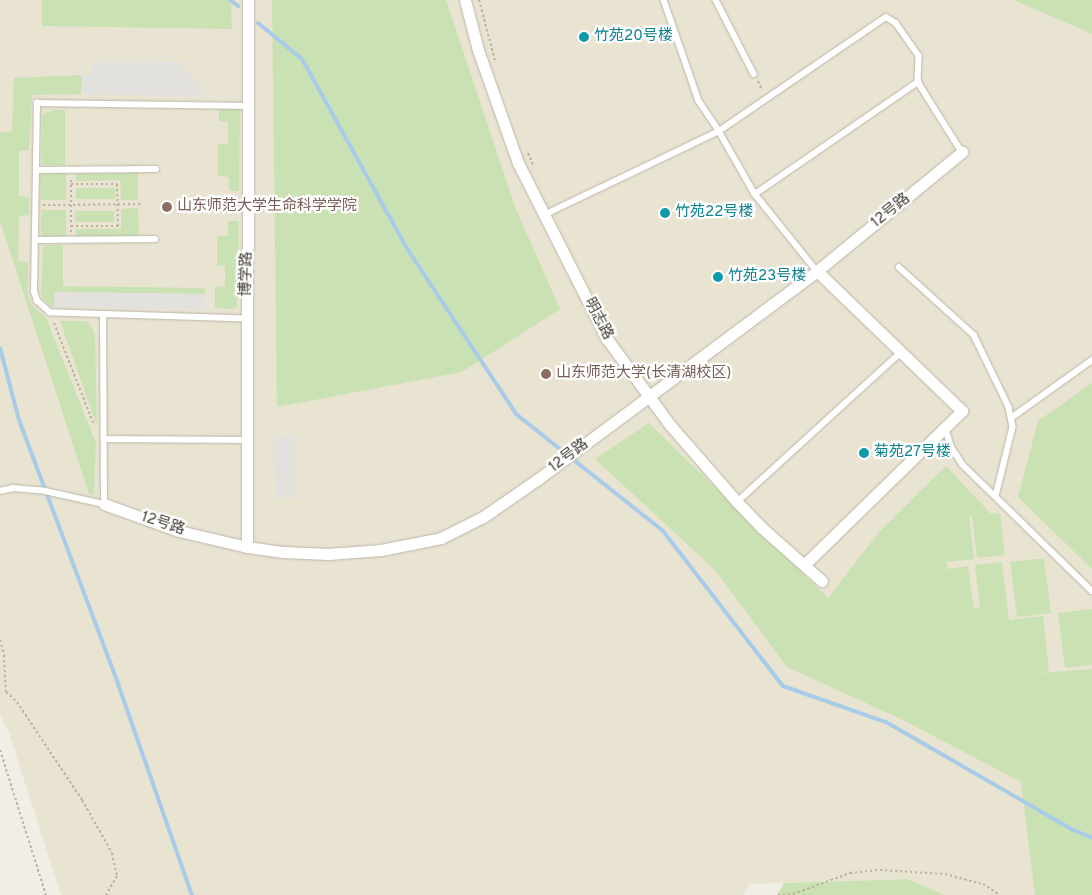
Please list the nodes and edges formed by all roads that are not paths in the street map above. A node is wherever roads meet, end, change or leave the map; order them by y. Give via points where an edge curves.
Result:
1 (248, 0) edge
2 (466, 0) edge
3 (664, 0) edge
4 (716, 0) edge
5 (754, 74) road end
6 (918, 82) junction
7 (248, 106) junction
8 (719, 131) junction
9 (962, 152) joint
10 (156, 169) dead end
11 (36, 170) junction
12 (755, 194) junction
13 (544, 215) junction
14 (155, 239) dead end
15 (35, 240) junction
16 (899, 267) dead end
17 (817, 271) junction
18 (103, 315) junction
19 (246, 319) junction
20 (901, 352) junction
21 (1092, 360) edge
22 (648, 396) junction
23 (1011, 418) junction
24 (945, 427) junction
25 (104, 439) junction
26 (247, 440) junction
27 (0, 491) edge
28 (996, 496) junction
29 (737, 502) junction
30 (104, 504) junction
31 (247, 548) junction
32 (804, 565) junction
33 (822, 581) dead end
34 (1092, 591) edge

1 - 7 street, 博学路
2 - 13 street, 明志路 via 478,50 518,163
3 - 8 lane via 699,101
4 - 5 lane
6 - 8 lane via 919,56 896,23 886,17
6 - 9 lane
6 - 12 lane
7 - 11 lane via 37,103
7 - 19 street, 博学路
8 - 12 lane
8 - 13 lane
9 - 17 street, 12号路
10 - 11 lane
11 - 15 lane
12 - 17 lane
13 - 22 street, 明志路 via 608,339
14 - 15 lane
15 - 18 lane via 34,292 37,301 50,314
16 - 23 lane via 974,335 1009,407
17 - 20 street
17 - 22 street, 12号路
18 - 19 lane
18 - 25 lane
19 - 26 street, 博学路
20 - 24 street via 962,411
20 - 29 lane
21 - 23 lane
22 - 29 street, 明志路
22 - 31 street, 12号路 via 483,517 441,538 381,550 328,554
23 - 28 lane via 1013,427
24 - 28 lane via 952,448 963,465
24 - 32 street
25 - 26 lane
25 - 30 lane
26 - 31 street, 博学路
27 - 30 lane via 13,488 45,491
28 - 34 lane
29 - 32 street, 明志路
30 - 31 street, 12号路 via 179,530
32 - 33 street, 明志路

